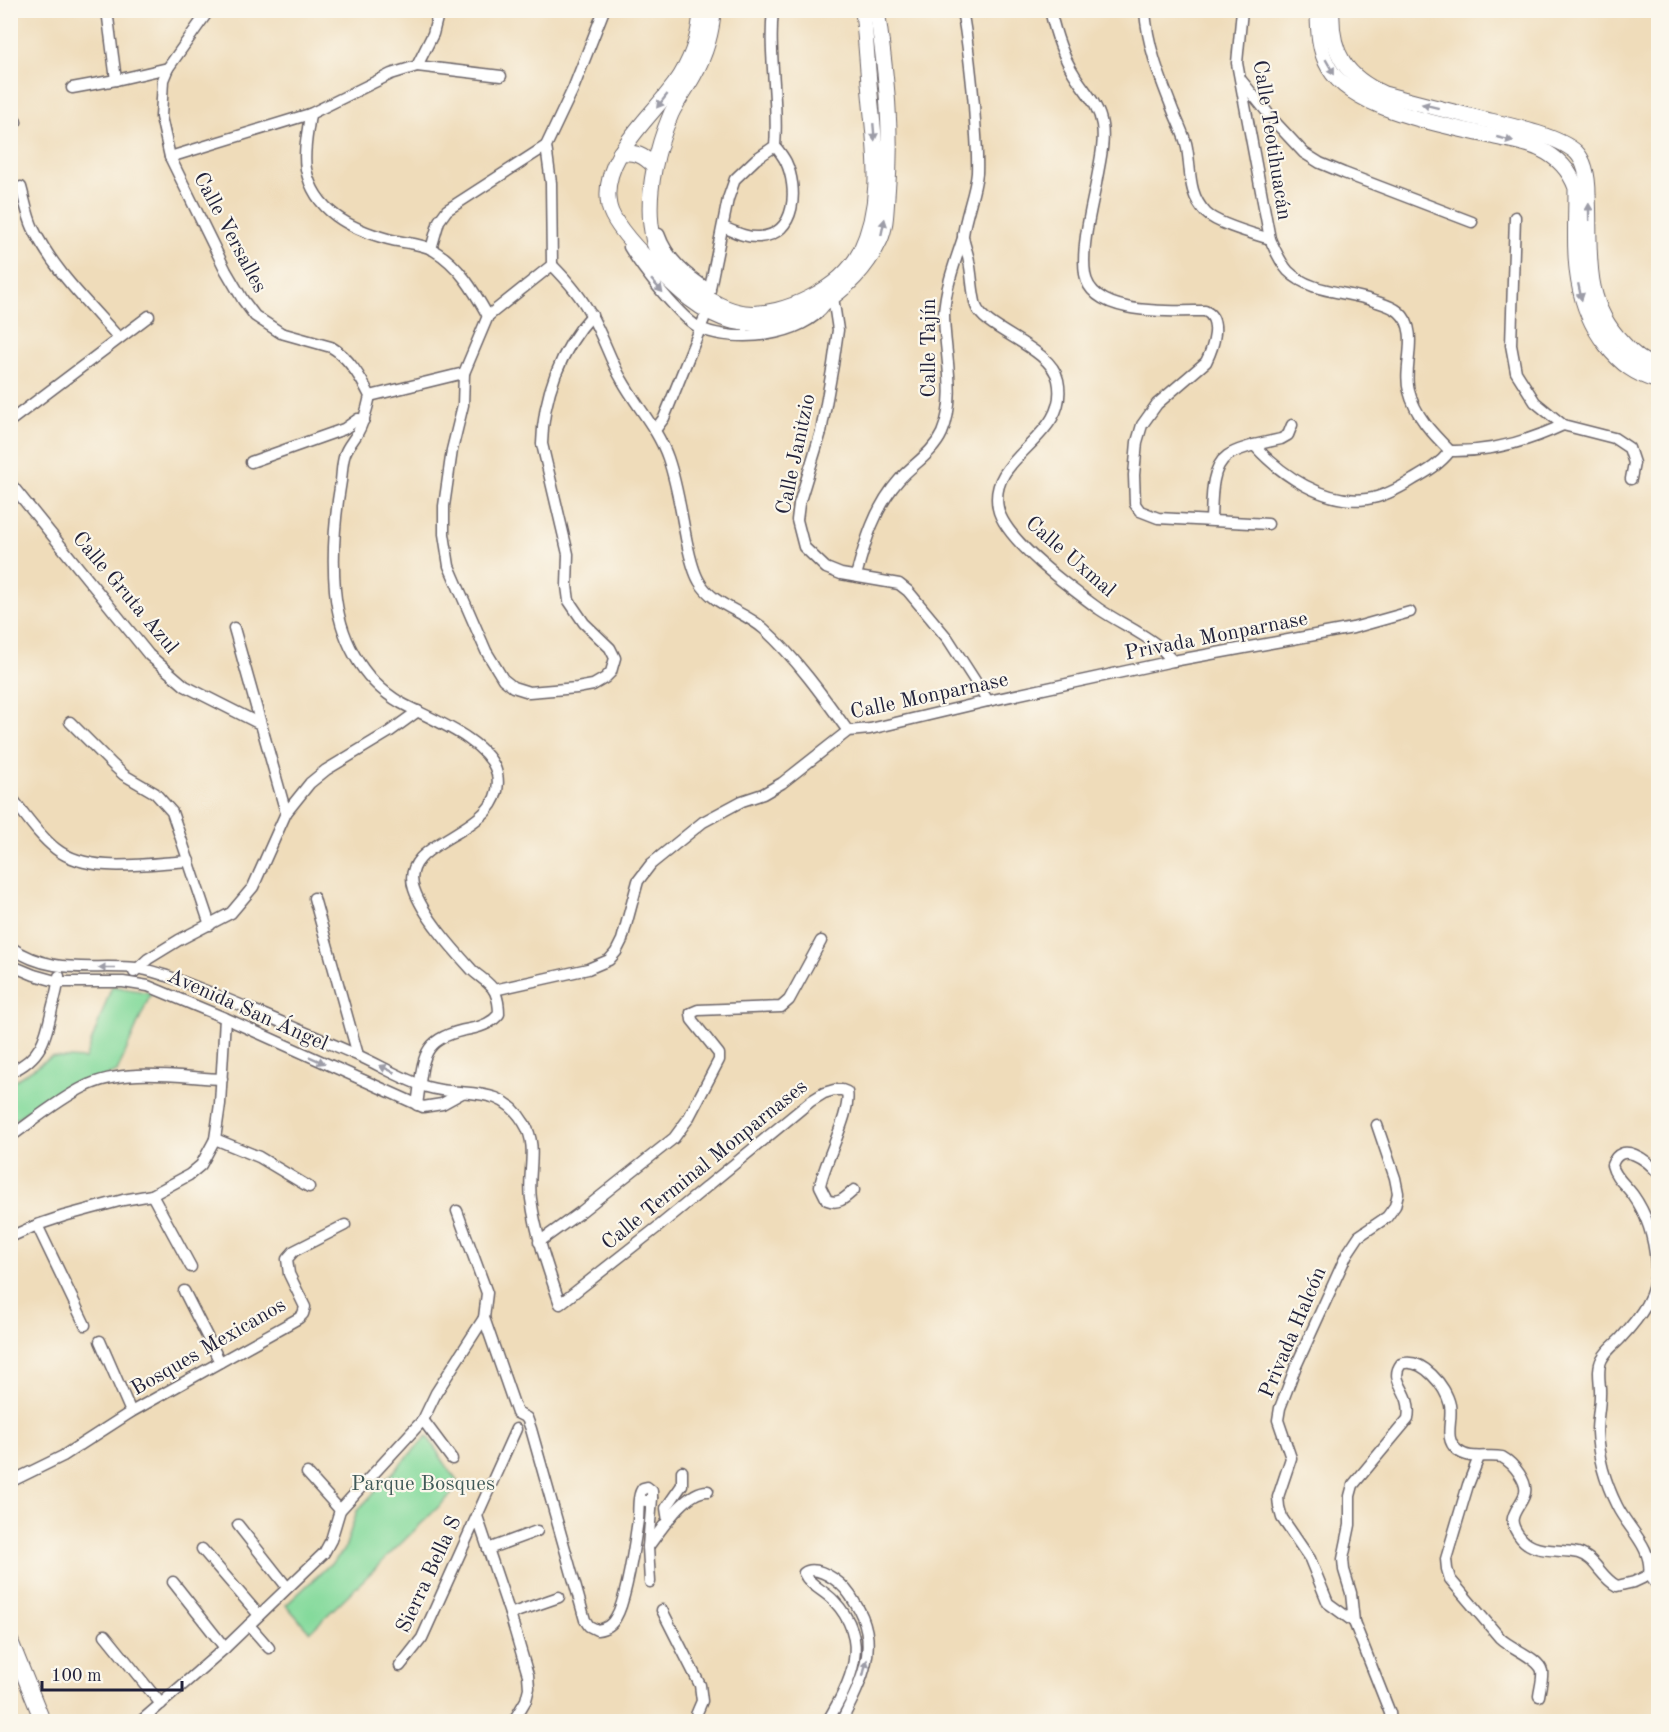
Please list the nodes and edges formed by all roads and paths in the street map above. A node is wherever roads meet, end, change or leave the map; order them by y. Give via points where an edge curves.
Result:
1 (107, 10) edge
2 (209, 10) edge
3 (439, 10) edge
4 (604, 10) edge
5 (701, 10) edge
6 (713, 10) edge
7 (773, 10) edge
8 (863, 10) edge
9 (877, 10) edge
10 (962, 10) edge
11 (1050, 10) edge
12 (1145, 10) edge
13 (1242, 10) edge
14 (1318, 10) edge
15 (1332, 10) edge
16 (417, 66) junction
17 (168, 68) junction
18 (501, 76) dead end
19 (116, 80) junction
20 (1241, 80) junction
21 (870, 86) junction
22 (72, 87) dead end
23 (886, 87) junction
24 (871, 102) junction
25 (888, 103) junction
26 (10, 109) edge
27 (310, 114) junction
28 (16, 122) dead end
29 (775, 146) junction
30 (546, 147) junction
31 (620, 153) junction
32 (170, 157) junction
33 (654, 166) junction
34 (21, 188) dead end
35 (651, 210) junction
36 (1515, 217) dead end
37 (615, 220) junction
38 (1472, 222) dead end
39 (723, 227) junction
40 (963, 238) junction
41 (1270, 239) junction
42 (431, 249) junction
43 (552, 265) junction
44 (831, 298) junction
45 (592, 315) junction
46 (149, 316) dead end
47 (488, 316) junction
48 (703, 324) junction
49 (120, 338) junction
50 (1659, 368) edge
51 (464, 373) junction
52 (1659, 381) edge
53 (370, 396) junction
54 (364, 420) junction
55 (10, 421) edge
56 (1292, 425) dead end
57 (1563, 425) junction
58 (655, 430) junction
59 (1254, 445) junction
60 (1450, 451) junction
61 (251, 462) dead end
62 (1631, 479) dead end
63 (10, 483) edge
64 (1211, 520) junction
65 (1268, 524) dead end
66 (856, 576) junction
67 (1410, 612) dead end
68 (234, 628) dead end
69 (1173, 662) junction
70 (1086, 681) joint
71 (988, 701) junction
72 (418, 711) junction
73 (70, 722) dead end
74 (260, 724) junction
75 (848, 731) junction
76 (10, 796) edge
77 (285, 813) junction
78 (189, 861) junction
79 (314, 898) dead end
80 (210, 925) junction
81 (822, 941) dead end
82 (10, 946) edge
83 (10, 965) edge
84 (60, 967) junction
85 (138, 968) junction
86 (58, 982) junction
87 (123, 982) junction
88 (494, 990) junction
89 (225, 1018) junction
90 (358, 1055) junction
91 (10, 1072) edge
92 (222, 1079) junction
93 (420, 1085) junction
94 (462, 1093) junction
95 (417, 1105) junction
96 (1377, 1125) dead end
97 (10, 1137) edge
98 (215, 1139) junction
99 (1659, 1173) edge
100 (309, 1187) dead end
101 (854, 1190) dead end
102 (152, 1195) junction
103 (457, 1211) dead end
104 (37, 1225) junction
105 (345, 1225) dead end
106 (10, 1237) edge
107 (539, 1242) junction
108 (191, 1268) dead end
109 (184, 1291) dead end
110 (560, 1304) joint
111 (484, 1318) junction
112 (85, 1325) dead end
113 (100, 1341) dead end
114 (220, 1362) junction
115 (132, 1412) junction
116 (423, 1420) junction
117 (516, 1429) dead end
118 (1479, 1457) junction
119 (452, 1459) dead end
120 (682, 1471) dead end
121 (307, 1473) dead end
122 (24, 1477) junction
123 (10, 1482) edge
124 (10, 1488) edge
125 (708, 1491) dead end
126 (340, 1510) junction
127 (477, 1516) junction
128 (668, 1521) junction
129 (238, 1525) dead end
130 (537, 1531) dead end
131 (648, 1547) junction
132 (202, 1549) dead end
133 (488, 1549) junction
134 (1649, 1575) junction
135 (173, 1582) dead end
136 (650, 1582) dead end
137 (1659, 1586) edge
138 (287, 1587) junction
139 (560, 1597) dead end
140 (662, 1610) dead end
141 (510, 1614) junction
142 (259, 1615) junction
143 (1354, 1622) junction
144 (249, 1625) junction
145 (105, 1635) dead end
146 (10, 1640) edge
147 (225, 1648) junction
148 (269, 1648) dead end
149 (400, 1666) dead end
150 (1539, 1696) dead end
151 (161, 1704) junction
152 (43, 1722) edge
153 (140, 1722) edge
154 (513, 1722) edge
155 (693, 1722) edge
156 (827, 1722) edge
157 (842, 1722) edge
158 (1391, 1722) edge

1 - 19 street
2 - 17 street, Calle Versalles
3 - 16 street via 433,34
4 - 30 street
5 -> 31 street via 696,44 680,76
6 - 33 street via 709,38 671,115
7 - 29 street
8 - 21 street
9 - 23 street
10 - 40 street, Calle Uxmal via 972,84 977,171
11 - 64 street via 1064,56 1090,95 1102,122 1086,241 1084,274 1089,287 1100,298 1132,308 1209,312 1216,326 1206,362 1157,404 1142,425 1137,442 1135,504 1140,512 1158,518
12 - 41 street via 1146,31 1186,143 1195,198 1207,214
13 - 20 street, Calle Teotihuacán via 1237,63
14 -> 52 street via 1319,39 1329,69 1360,97 1386,108 1539,148 1559,161 1576,188 1579,289 1586,313 1615,356 1641,376
50 -> 15 street via 1641,360 1614,335 1602,316 1590,270 1588,183 1577,153 1545,136 1368,87 1337,53 1332,37
16 - 18 street
16 - 27 street
17 - 19 street
17 - 32 street, Calle Versalles via 161,94 161,117
19 - 22 street
20 - 38 street via 1304,153 1320,163
20 - 41 street, Calle Teotihuacán
21 - 23 street
21 - 24 street
23 - 25 street
24 - 25 street
24 -> 35 street via 876,189 868,232 851,266 805,301 745,313 711,300 680,278 660,254 654,243
44 -> 25 street via 861,270 881,238 890,167
26 - 28 street
27 - 32 street
27 - 42 street via 306,169 321,204 334,216 362,230
29 - 39 street via 735,179
29 - 39 street via 791,178 789,218 779,230 760,237
30 - 42 street via 453,205 440,221
30 - 43 street
31 - 33 street via 640,154
31 - 37 street via 610,183 609,205
32 - 53 street, Calle Versalles via 226,271 255,315 281,333 338,351
33 - 35 street
34 - 49 street via 32,225 52,261
35 - 39 street via 670,256 709,292
36 - 57 street via 1511,345 1516,372 1535,402
37 - 44 street via 664,277 715,315 763,324 798,316
37 -> 48 street via 656,286 688,319
40 - 66 street, Calle Tajín via 944,311 949,379 942,432 883,501
40 - 69 street, Calle Uxmal via 976,306 982,315 1049,364 1060,385 1050,424 1000,481 998,509 1005,524 1015,538 1067,584 1158,645
41 - 60 street, Calle Teotihuacán via 1281,262 1299,279 1390,306 1400,313 1409,329 1409,394 1419,416
42 - 47 street via 472,287
43 - 45 street
43 - 47 street
44 - 48 street via 810,321 768,334 743,336
44 - 66 street, Calle Janitzio via 838,330 833,365 821,432 797,520 804,547 815,559 826,568
45 - 51 street via 570,343 554,379 542,426 542,444 568,554 569,601 615,658 611,672 593,685 529,692 513,687 503,679 486,651 463,600 449,566 444,525 446,483 463,405
45 - 58 street via 620,377
46 - 49 street
47 - 51 street
48 - 58 street via 664,418
49 - 55 street
51 - 53 street
53 - 54 street
54 - 61 street via 358,419 344,429
54 - 72 street via 344,455 336,513 335,590 340,620 347,643 363,670 379,687
56 - 59 street via 1281,440
57 - 60 street via 1503,447
57 - 62 street via 1614,438 1629,448 1634,464
58 - 75 street via 668,459 698,581 707,592 764,629
59 - 60 street via 1290,477 1344,499 1367,499 1407,484 1442,462
59 - 64 street via 1221,462
63 - 74 street, Calle Gruta Azul via 149,656 186,686
64 - 65 street
66 - 71 street, Calle Janitzio via 899,584 908,591 948,639
67 - 69 street, Privada Monparnase
68 - 74 street
69 - 70 street, Privada Monparnase
70 - 71 street, Calle Monparnase
71 - 75 street, Calle Monparnase
72 - 77 street via 326,770
72 - 88 street via 473,743 491,760 498,776 495,796 486,812 427,852 417,864 412,880 416,896 440,932
73 - 78 street via 124,775 165,802 178,824
74 - 77 street
75 - 88 street, Calle Monparnase via 782,783 703,822 651,864 638,880 622,940 609,960 588,969
76 - 78 street via 46,840 82,862 98,865
77 - 80 street via 253,887 231,913
78 - 80 street
79 - 90 street
80 - 85 street via 179,940
81 - 107 street via 789,1000 781,1007 691,1013 692,1020 719,1054 719,1060 688,1119 674,1138
82 - 84 street, Avenida San Ángel
83 - 86 street, Avenida San Ángel
85 -> 84 street, Avenida San Ángel
84 - 86 street
85 - 87 street
85 - 90 street, Avenida San Ángel via 187,983
86 - 87 street, Avenida San Ángel
86 - 91 street via 42,1046 32,1059
87 - 89 street, Avenida San Ángel via 148,986
88 - 93 street via 499,1014 491,1022 449,1033 435,1041 424,1061
89 - 92 street
89 -> 95 street, Avenida San Ángel
93 -> 90 street, Avenida San Ángel
92 - 97 street via 124,1075 105,1079 70,1095
92 - 98 street
93 - 94 street, Avenida San Ángel
93 - 95 street
94 - 95 street via 433,1107
94 - 107 street, Avenida San Ángel via 497,1096 514,1108 525,1123 531,1141 530,1192
96 - 143 street, Privada Halcón via 1395,1178 1395,1206 1387,1217 1359,1236 1347,1254 1296,1366 1278,1420 1291,1458 1278,1497 1282,1518 1310,1558 1328,1603
98 - 100 street via 259,1157
98 - 102 street via 201,1165
99 - 134 street via 1633,1153 1623,1154 1612,1165 1650,1228 1656,1278 1639,1318 1602,1358 1597,1431 1606,1479 1623,1519 1642,1543
101 - 110 street, Calle Terminal Monparnases via 834,1203 827,1200 820,1186 847,1105 847,1092 834,1090 788,1118
102 - 104 street
102 - 108 street
103 - 111 street via 487,1293
104 - 106 street
104 - 112 street
105 - 114 street, Bosques Mexicanos via 294,1251 287,1259 289,1274 304,1304 303,1314
107 - 110 street, Avenida San Ángel
109 - 114 street
111 - 116 street
111 - 131 street via 517,1413 527,1418 531,1429 589,1626 597,1630 608,1627 621,1607 640,1498 652,1498
113 - 115 street
114 - 115 street, Bosques Mexicanos
115 - 122 street, Bosques Mexicanos
116 - 119 street
116 - 126 street
117 - 127 street, Sierra Bella S
118 - 134 street via 1503,1457 1522,1481 1525,1495 1515,1510 1513,1522 1521,1539 1530,1546 1587,1557 1604,1578 1617,1586
118 - 143 street via 1463,1455 1455,1448 1449,1432 1451,1408 1445,1391 1422,1366 1401,1364 1396,1376 1407,1401 1408,1419 1353,1485 1350,1496 1350,1525 1343,1559
118 - 150 street via 1446,1559 1447,1569 1450,1579 1500,1638 1540,1666
120 - 128 street via 683,1482 666,1508
121 - 126 street
122 - 123 street, Bosques Mexicanos
122 - 124 street, Bosques Mexicanos
125 - 128 street via 689,1498
126 - 138 street via 324,1553
127 - 133 street
127 - 149 street, Sierra Bella S via 422,1638
128 - 131 street
129 - 138 street
130 - 133 street
131 - 136 street
132 - 142 street
133 - 141 street
134 - 137 street
135 - 147 street
138 - 142 street
139 - 141 street
140 - 155 street via 700,1685 702,1701
141 - 154 street via 529,1688
142 - 144 street
143 - 158 street
144 - 147 street
144 - 148 street
145 - 151 street
146 - 152 street
147 - 151 street
151 - 153 street
157 -> 156 street via 862,1678 868,1636 859,1609 841,1585 826,1575 807,1571 807,1579 829,1595 844,1613 855,1644 851,1676

